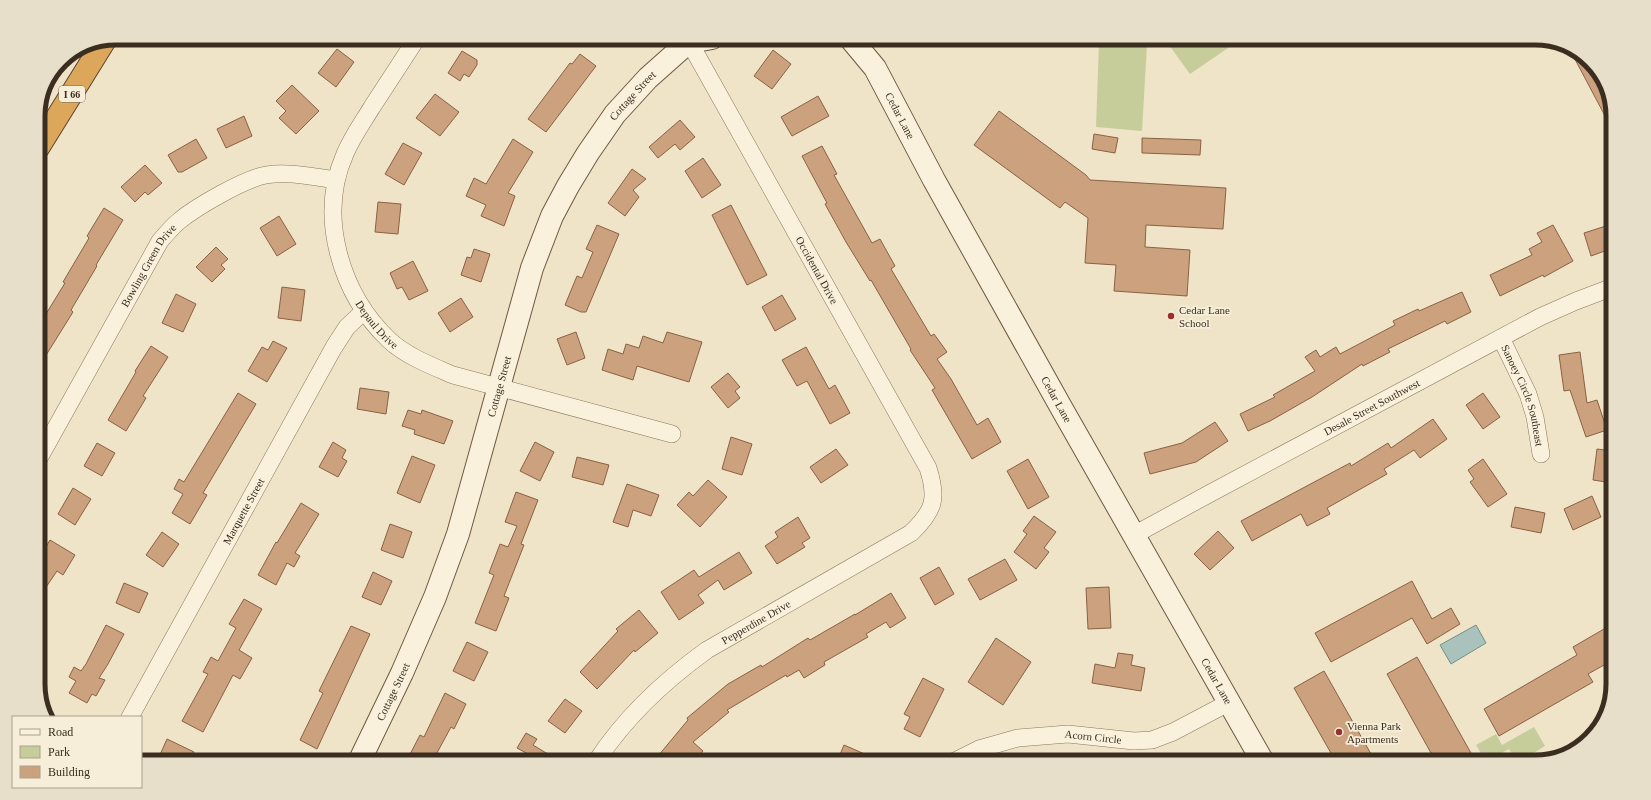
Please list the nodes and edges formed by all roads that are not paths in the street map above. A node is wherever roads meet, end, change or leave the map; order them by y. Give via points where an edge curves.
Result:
1 (412, 45) edge
2 (684, 45) edge
3 (693, 45) edge
4 (855, 45) edge
5 (101, 46) edge
6 (45, 137) edge
7 (336, 180) junction
8 (1606, 290) edge
9 (364, 311) junction
10 (1501, 338) junction
11 (499, 387) junction
12 (672, 434) dead end
13 (45, 447) edge
14 (1541, 454) dead end
15 (932, 505) joint
16 (1134, 535) junction
17 (1230, 702) junction
18 (131, 716) edge
19 (362, 755) edge
20 (601, 755) edge
21 (967, 755) edge
22 (1259, 755) edge

1 - 7 street, Depaul Drive via 354,136 344,155
2 - 11 main road, Cottage Street via 648,78 616,114 568,186 552,216 532,268
3 - 15 street, Occidental Drive via 928,468 934,486
4 - 16 main road, Cedar Lane via 878,74 934,180
5 - 6 highway, I 66
7 - 9 street, Depaul Drive via 333,213 338,253 344,273
7 - 13 street, Bowling Green Drive via 294,174 264,175 198,207 177,222 160,241
8 - 10 street, Desale Street Southwest via 1540,317
9 - 11 street, Depaul Drive via 390,340 422,362 453,375
9 - 18 street, Marquette Street via 347,328 334,347
10 - 14 street, Sanoey Circle Southeast via 1528,394
10 - 16 street, Desale Street Southwest
11 - 12 street, Depaul Drive
11 - 19 main road, Cottage Street via 458,534 435,597
15 - 20 street, Pepperdine Drive via 924,521 911,533 707,650 680,669 628,720
16 - 17 main road, Cedar Lane
17 - 21 street, Acorn Circle via 1173,732 1152,740 1068,734 1018,738
17 - 22 main road, Cedar Lane

